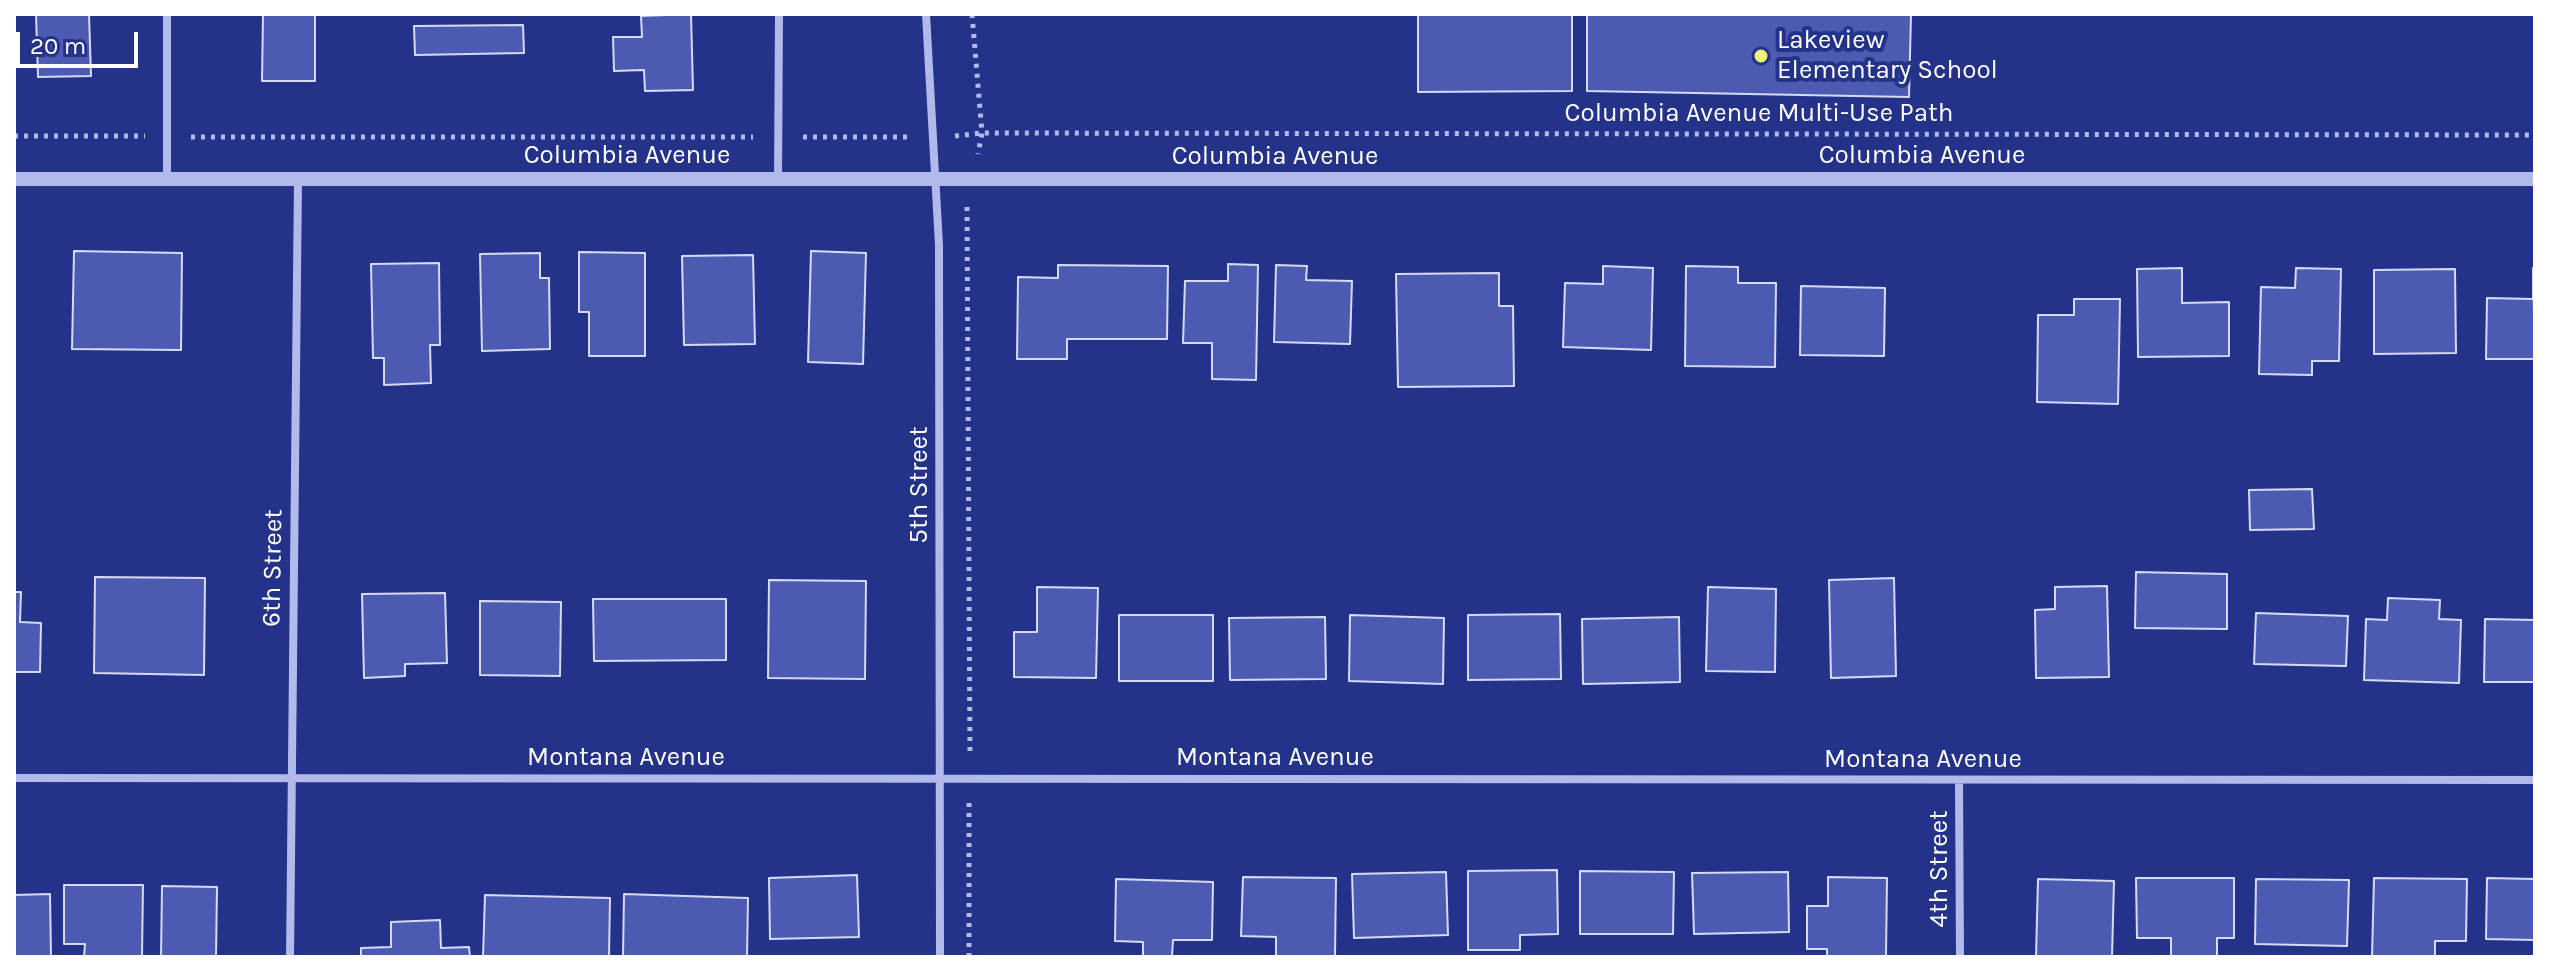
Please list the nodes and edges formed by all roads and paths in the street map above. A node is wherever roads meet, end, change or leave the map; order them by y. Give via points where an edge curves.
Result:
1 (167, 14) edge
2 (779, 14) edge
3 (926, 14) edge
4 (972, 14) edge
5 (982, 133) junction
6 (2535, 135) edge
7 (14, 136) edge
8 (167, 137) junction
9 (779, 137) junction
10 (934, 138) junction
11 (14, 179) edge
12 (167, 179) junction
13 (298, 179) junction
14 (2535, 179) edge
15 (778, 180) junction
16 (938, 180) junction
17 (973, 180) junction
18 (941, 777) junction
19 (970, 777) junction
20 (14, 778) edge
21 (290, 779) junction
22 (1959, 780) junction
23 (2535, 780) edge
24 (290, 957) edge
25 (940, 957) edge
26 (969, 957) edge
27 (1960, 957) edge

1 - 8 street
2 - 9 street
3 - 10 street, 5th Street
4 - 5 path
5 - 6 path, Columbia Avenue Multi-Use Path
5 - 10 path, Columbia Avenue Multi-Use Path
5 - 17 path
7 - 8 path, Columbia Avenue Multi-Use Path
8 - 9 path, Columbia Avenue Multi-Use Path
8 - 12 street
9 - 10 path, Columbia Avenue Multi-Use Path
9 - 15 street
10 - 16 street, 5th Street
11 - 12 street, Columbia Avenue
12 - 13 street, Columbia Avenue
13 - 15 street, Columbia Avenue
13 - 21 street, 6th Street
14 - 17 street, Columbia Avenue
15 - 16 street, Columbia Avenue
16 - 17 street, Columbia Avenue
16 - 18 street, 5th Street
17 - 19 path via 965,219 970,235
18 - 19 street, Montana Avenue
18 - 21 street, Montana Avenue
18 - 25 street, 5th Street
19 - 22 street, Montana Avenue
19 - 26 path
20 - 21 street, Montana Avenue
21 - 24 street, 6th Street
22 - 23 street, Montana Avenue
22 - 27 street, 4th Street

